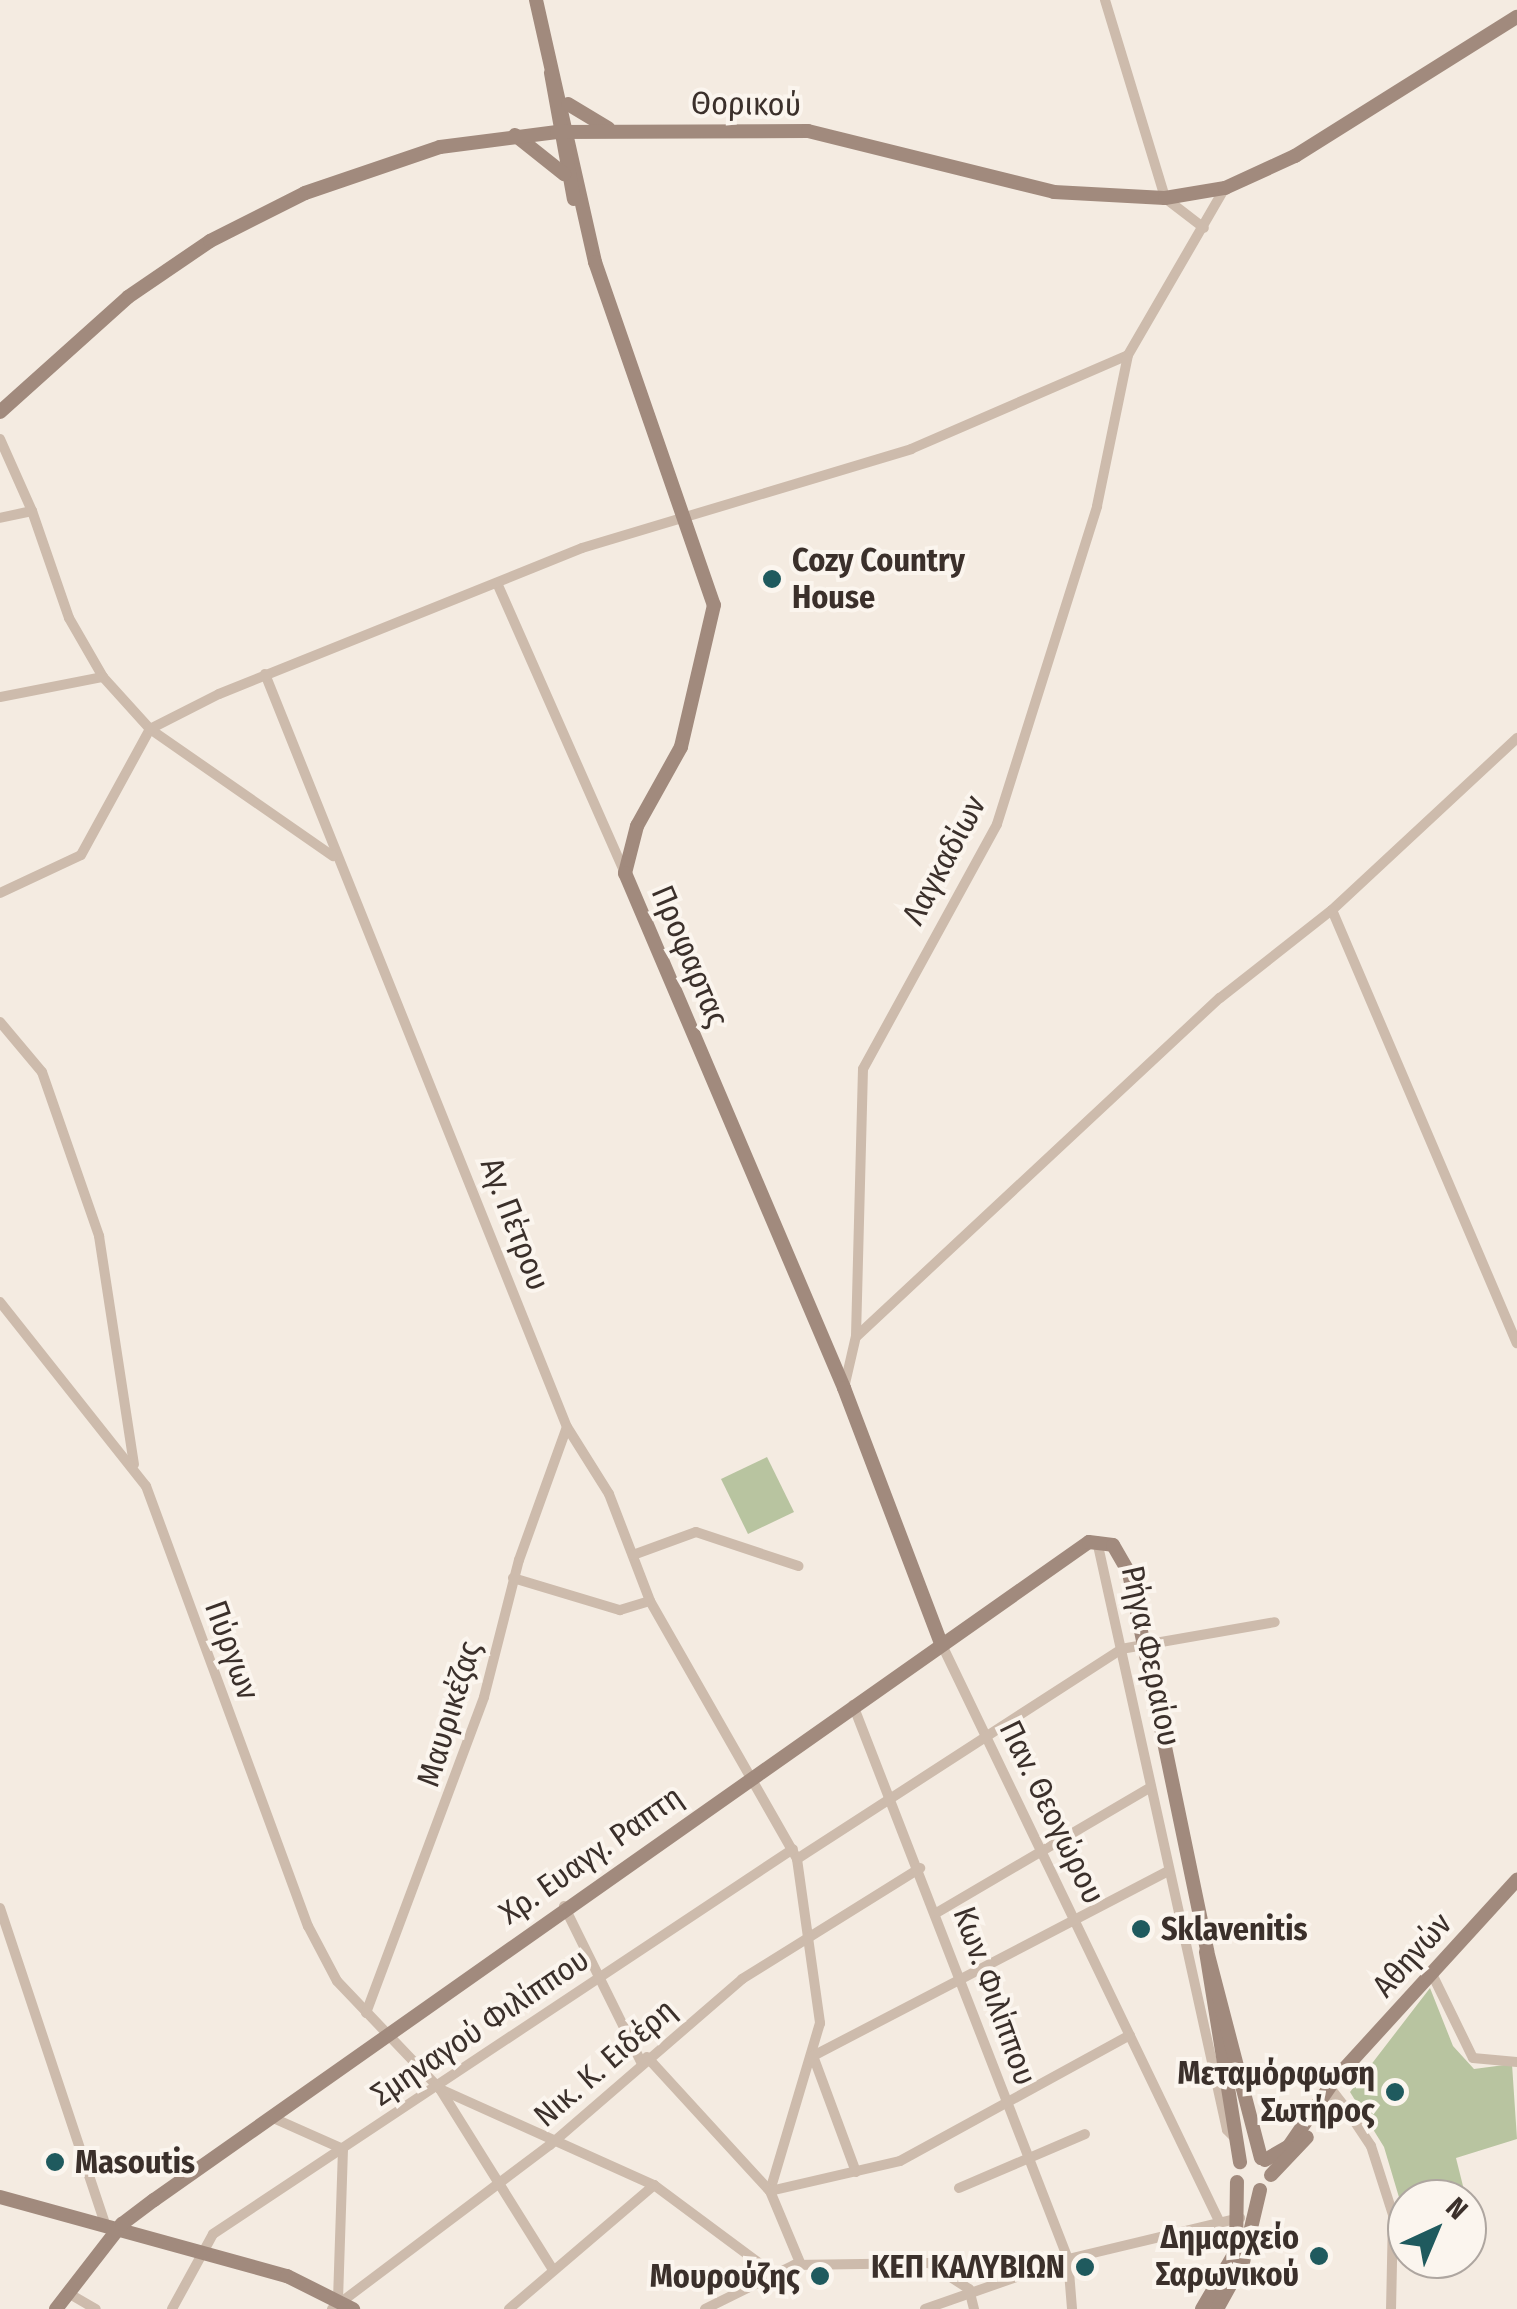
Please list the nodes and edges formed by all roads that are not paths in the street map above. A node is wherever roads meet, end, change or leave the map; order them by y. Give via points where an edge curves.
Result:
1 (536, 0) edge
2 (1105, 0) edge
3 (1517, 16) edge
4 (549, 51) junction
5 (561, 86) junction
6 (618, 131) junction
7 (563, 132) junction
8 (514, 134) junction
9 (565, 176) junction
10 (1225, 188) junction
11 (1165, 198) junction
12 (584, 223) junction
13 (1204, 228) junction
14 (1128, 355) junction
15 (0, 412) edge
16 (0, 439) edge
17 (32, 511) junction
18 (683, 517) junction
19 (0, 518) edge
20 (497, 583) junction
21 (265, 674) junction
22 (104, 677) junction
23 (0, 697) edge
24 (150, 729) junction
25 (1517, 738) edge
26 (334, 856) junction
27 (625, 874) junction
28 (0, 893) edge
29 (1332, 910) junction
30 (0, 1022) edge
31 (0, 1302) edge
32 (856, 1336) junction
33 (1517, 1343) edge
34 (844, 1388) junction
35 (568, 1427) junction
36 (134, 1464) junction
37 (1097, 1541) junction
38 (633, 1555) junction
39 (798, 1566) dead end
40 (513, 1578) junction
41 (650, 1602) junction
42 (1275, 1622) dead end
43 (941, 1644) junction
44 (1142, 1647) junction
45 (1121, 1649) junction
46 (853, 1706) junction
47 (988, 1735) junction
48 (754, 1774) junction
49 (1151, 1787) junction
50 (895, 1799) junction
51 (1040, 1851) junction
52 (795, 1854) junction
53 (920, 1868) junction
54 (1168, 1872) junction
55 (1517, 1880) edge
56 (564, 1906) junction
57 (0, 1908) edge
58 (938, 1912) junction
59 (1076, 1919) junction
60 (806, 1936) junction
61 (1199, 1952) junction
62 (1432, 1974) junction
63 (963, 1976) junction
64 (599, 1977) junction
65 (366, 2013) junction
66 (387, 2033) junction
67 (1130, 2035) junction
68 (813, 2056) junction
69 (644, 2059) junction
70 (1517, 2062) edge
71 (440, 2089) junction
72 (1334, 2095) junction
73 (1008, 2103) junction
74 (271, 2117) junction
75 (1085, 2134) dead end
76 (550, 2146) junction
77 (344, 2150) junction
78 (1263, 2159) junction
79 (1029, 2161) junction
80 (1240, 2162) junction
81 (856, 2172) junction
82 (1271, 2175) junction
83 (1237, 2182) junction
84 (494, 2185) junction
85 (654, 2185) junction
86 (959, 2188) dead end
87 (1260, 2190) junction
88 (770, 2192) junction
89 (0, 2197) edge
90 (1242, 2218) junction
91 (104, 2220) junction
92 (1219, 2221) junction
93 (122, 2224) junction
94 (200, 2251) junction
95 (1068, 2259) junction
96 (800, 2265) junction
97 (553, 2270) junction
98 (774, 2274) junction
99 (969, 2289) junction
100 (68, 2293) junction
101 (1224, 2302) edge
102 (335, 2305) edge
103 (56, 2309) edge
104 (96, 2309) edge
105 (172, 2309) edge
106 (353, 2309) edge
107 (509, 2309) edge
108 (705, 2309) edge
109 (925, 2309) edge
110 (974, 2309) edge
111 (1072, 2309) edge
112 (1202, 2309) edge
113 (1391, 2309) edge

1 - 4 street, Προφαρτας
2 - 11 street
3 - 10 street, Θορικού via 1295,156
4 - 5 street, Προφαρτας
4 - 7 street, Προφαρτας
5 - 6 street via 578,115
5 - 7 street, Προφαρτας
6 - 7 street, Θορικού
6 - 11 street, Θορικού via 808,131 1067,194
7 - 8 street, Θορικού
7 - 9 street, Προφαρτας
7 - 12 street, Προφαρτας
8 - 9 street
8 - 15 street, Θορικού via 440,147 252,217 152,277
9 - 12 street, Προφαρτας
10 - 11 street, Θορικού
10 - 13 street, Λαγκαδίων
11 - 13 street
12 - 18 street, Προφαρτας
13 - 14 street, Λαγκαδίων
14 - 18 street via 884,459
14 - 32 street, Λαγκαδίων via 1097,506 997,824 864,1068
16 - 17 street
17 - 19 street
17 - 22 street via 70,618
18 - 20 street
18 - 27 street, Προφαρτας via 714,605 681,747 637,826
20 - 21 street
20 - 27 street
21 - 24 street
21 - 26 street, Αγ. Πέτρου
22 - 23 street
22 - 24 street
24 - 26 street
24 - 28 street via 81,855
25 - 29 street
26 - 35 street, Αγ. Πέτρου via 390,972
27 - 34 street, Προφαρτας
29 - 32 street via 1220,998
29 - 33 street
30 - 36 street via 42,1072 99,1236
31 - 36 street, Πύργων
32 - 34 street, Λαγκαδίων
34 - 43 street, Προφαρτας
35 - 38 street, Αγ. Πέτρου
35 - 40 street, Μαυρικέζας
36 - 65 street, Πύργων via 324,1964
37 - 43 street, Χρ. Ευαγγ. Ραπτη
37 - 44 street, Ρήγα Φεραίου via 1124,1557
37 - 45 street, Ρήγα Φεραίου
38 - 39 street via 696,1532
38 - 41 street, Αγ. Πέτρου
40 - 41 street via 620,1610
40 - 65 street, Μαυρικέζας via 484,1697
41 - 48 street, Αγ. Πέτρου
42 - 44 street, Σμηναγού Φιλίππου
43 - 46 street, Χρ. Ευαγγ. Ραπτη
43 - 47 street, Παν. Θεογώρου
44 - 45 street, Σμηναγού Φιλίππου
44 - 61 street, Ρήγα Φεραίου
45 - 47 street, Σμηναγού Φιλίππου
45 - 49 street, Ρήγα Φεραίου
46 - 48 street, Χρ. Ευαγγ. Ραπτη
46 - 50 street, Κων. Φιλίππου
47 - 50 street, Σμηναγού Φιλίππου
47 - 51 street, Παν. Θεογώρου
48 - 52 street, Αγ. Πέτρου
48 - 56 street, Χρ. Ευαγγ. Ραπτη
49 - 51 street
49 - 54 street, Ρήγα Φεραίου
50 - 52 street, Σμηναγού Φιλίππου
50 - 53 street, Κων. Φιλίππου
51 - 58 street
51 - 59 street, Παν. Θεογώρου
52 - 60 street
52 - 64 street, Σμηναγού Φιλίππου
53 - 58 street, Κων. Φιλίππου
53 - 60 street, Νικ. Κ. Ειδέρη
54 - 59 street
54 - 61 street, Ρήγα Φεραίου
55 - 62 street, Αθηνών
56 - 64 street
56 - 66 street, Χρ. Ευαγγ. Ραπτη
57 - 91 street
58 - 63 street, Κων. Φιλίππου
59 - 63 street
59 - 67 street, Παν. Θεογώρου
60 - 68 street via 820,2024
60 - 69 street, Νικ. Κ. Ειδέρη
61 - 78 street, Ρήγα Φεραίου
61 - 80 street, Ρήγα Φεραίου
62 - 70 street via 1473,2058
62 - 72 street, Αθηνών via 1348,2067
63 - 68 street
63 - 73 street, Κων. Φιλίππου
64 - 69 street
64 - 71 street, Σμηναγού Φιλίππου
65 - 66 street, Πύργων
66 - 71 street, Πύργων
66 - 74 street, Χρ. Ευαγγ. Ραπτη
67 - 73 street
67 - 92 street, Παν. Θεογώρου
68 - 81 street
68 - 88 street
69 - 76 street, Νικ. Κ. Ειδέρη
69 - 88 street
71 - 76 street
71 - 77 street, Σμηναγού Φιλίππου
71 - 84 street
72 - 78 street, Αθηνών via 1290,2146
72 - 82 street, Αθηνών
72 - 113 street via 1371,2146 1393,2215
73 - 79 street, Κων. Φιλίππου
73 - 81 street via 900,2161
74 - 77 street
74 - 93 street, Χρ. Ευαγγ. Ραπτη
75 - 79 street
76 - 84 street, Νικ. Κ. Ειδέρη
76 - 85 street
77 - 94 street, Σμηναγού Φιλίππου
77 - 102 street
78 - 80 street
78 - 82 street, Ρήγα Φεραίου
79 - 86 street
79 - 95 street, Κων. Φιλίππου
80 - 83 street, Ρήγα Φεραίου
81 - 88 street
82 - 87 street, Αθηνών
83 - 87 street
83 - 90 street
84 - 97 street
84 - 102 street, Νικ. Κ. Ειδέρη
85 - 97 street
85 - 98 street
87 - 101 street
88 - 96 street
89 - 91 street
90 - 92 street
90 - 101 street
91 - 93 street
92 - 95 street
93 - 94 street
93 - 100 street, Χρ. Ευαγγ. Ραπτη
94 - 102 street
94 - 105 street
95 - 99 street
95 - 111 street, Κων. Φιλίππου
96 - 98 street
96 - 99 street via 929,2263
97 - 107 street
98 - 108 street
99 - 109 street
99 - 110 street
100 - 103 street, Χρ. Ευαγγ. Ραπτη
100 - 104 street
101 - 112 street
102 - 106 street

